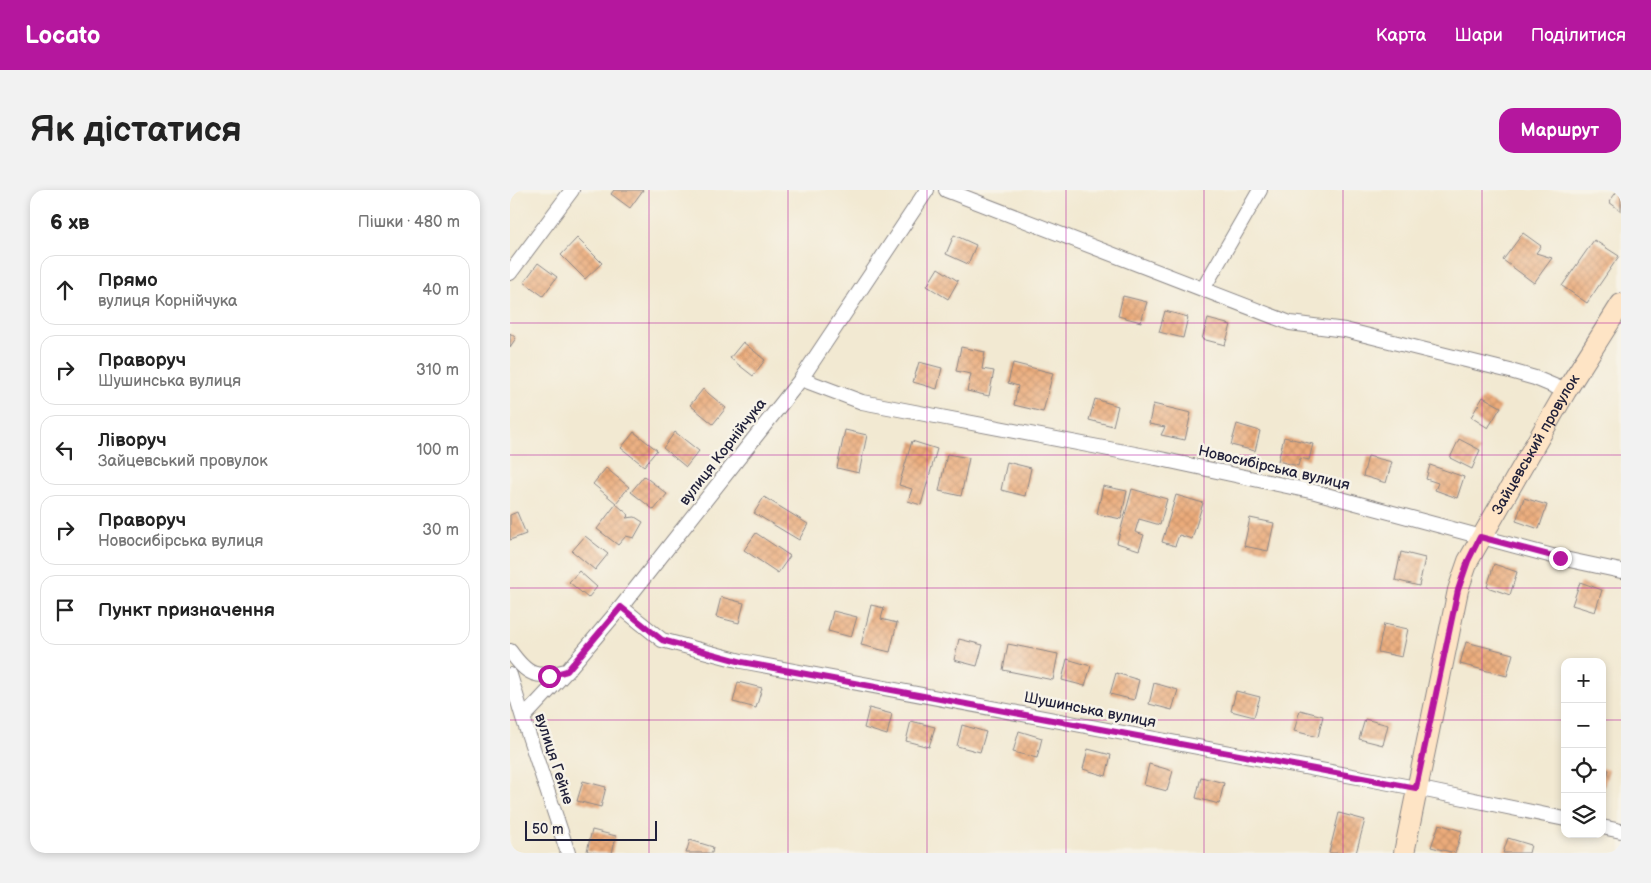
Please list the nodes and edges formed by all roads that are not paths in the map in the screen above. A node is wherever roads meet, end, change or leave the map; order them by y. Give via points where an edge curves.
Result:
1 (572, 190) edge
2 (927, 190) edge
3 (946, 190) edge
4 (1260, 190) edge
5 (510, 273) edge
6 (1204, 289) junction
7 (1621, 304) edge
8 (801, 378) junction
9 (1566, 391) junction
10 (1480, 537) junction
11 (1621, 571) edge
12 (621, 607) junction
13 (510, 651) edge
14 (567, 671) junction
15 (510, 675) edge
16 (523, 718) junction
17 (1416, 788) junction
18 (1561, 818) edge
19 (1606, 828) edge
20 (1621, 831) edge
21 (568, 853) edge
22 (1404, 853) edge

1 - 5 street
2 - 8 street, вулиця Корнійчука
3 - 6 street
4 - 6 street
6 - 9 street via 1290,324 1345,330 1514,372
7 - 9 street, Зайцевський провулок
8 - 10 street, Новосибірська вулиця via 862,402 1315,492
8 - 12 street, вулиця Корнійчука
9 - 10 street, Зайцевський провулок
10 - 11 street, Новосибірська вулиця
10 - 17 street, Зайцевський провулок via 1458,590
12 - 14 street, вулиця Корнійчука
12 - 17 street, Шушинська вулиця via 662,640 742,662
13 - 14 street via 521,666 535,675 549,676
14 - 16 street, вулиця Корнійчука
15 - 16 street, вулиця Гейне
16 - 21 street, вулиця Гейне
17 - 18 street, Шушинська вулиця
17 - 22 street, Зайцевський провулок
19 - 20 street

